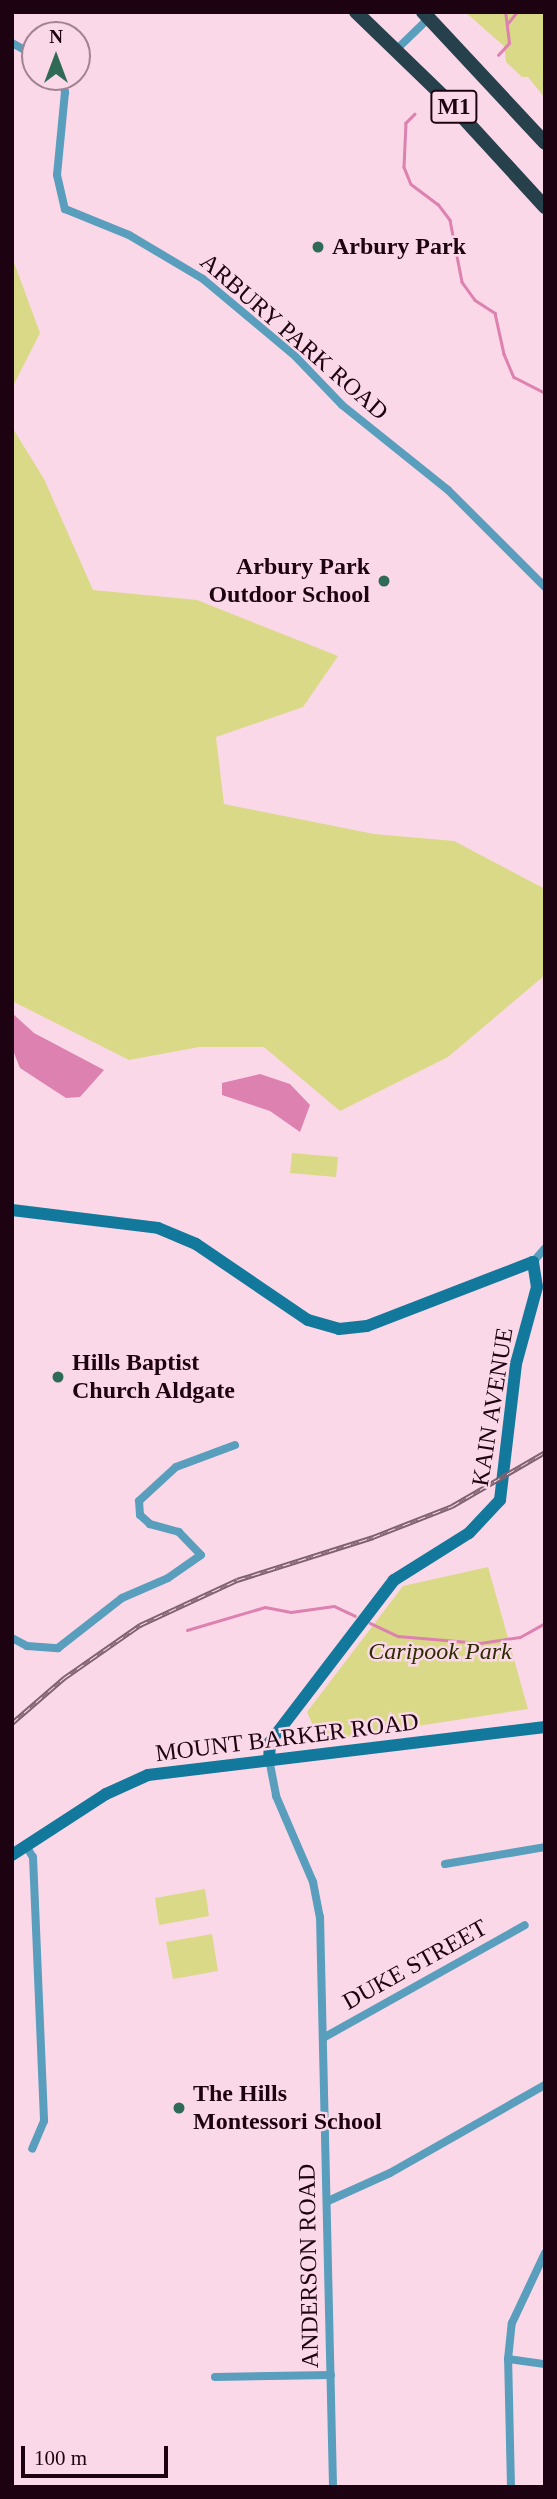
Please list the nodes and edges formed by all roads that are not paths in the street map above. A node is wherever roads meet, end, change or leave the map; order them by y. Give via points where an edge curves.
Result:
1 (356, 12) edge
2 (426, 15) edge
3 (397, 48) junction
4 (65, 91) edge
5 (545, 143) edge
6 (545, 207) edge
7 (545, 587) edge
8 (12, 1210) edge
9 (545, 1248) edge
10 (533, 1262) junction
11 (235, 1445) dead end
12 (12, 1638) edge
13 (545, 1727) edge
14 (269, 1759) junction
15 (26, 1846) junction
16 (545, 1847) edge
17 (12, 1855) edge
18 (445, 1864) dead end
19 (525, 1925) dead end
20 (323, 2038) junction
21 (545, 2085) edge
22 (32, 2149) dead end
23 (328, 2200) junction
24 (545, 2253) edge
25 (508, 2359) junction
26 (545, 2364) edge
27 (331, 2375) junction
28 (215, 2377) dead end
29 (333, 2487) edge
30 (511, 2487) edge

1 - 3 highway, M1
2 - 3 street
2 - 5 highway, M1
3 - 6 highway, M1
4 - 7 street, ARBURY PARK ROAD via 57,175 65,209 129,235 204,279 295,356 342,405 448,490
8 - 10 main road via 158,1228 196,1244 309,1320 339,1329 367,1326
9 - 10 street
10 - 14 main road, KAIN AVENUE via 537,1287 516,1364 500,1500 469,1533 394,1580 270,1742
11 - 12 street via 176,1466 139,1501 140,1515 150,1524 179,1532 201,1555 168,1578 122,1598 58,1648 27,1646
13 - 14 main road, MOUNT BARKER ROAD
14 - 15 main road, MOUNT BARKER ROAD via 148,1775 106,1794
14 - 20 street, ANDERSON ROAD via 276,1796 313,1882 320,1917
15 - 17 main road, MOUNT BARKER ROAD
15 - 22 street via 33,1857 44,2121
16 - 18 street
19 - 20 street, DUKE STREET
20 - 23 street, ANDERSON ROAD
21 - 23 street via 390,2173
23 - 27 street, ANDERSON ROAD
24 - 25 street via 512,2323
25 - 26 street
25 - 30 street
27 - 28 street
27 - 29 street, ANDERSON ROAD

